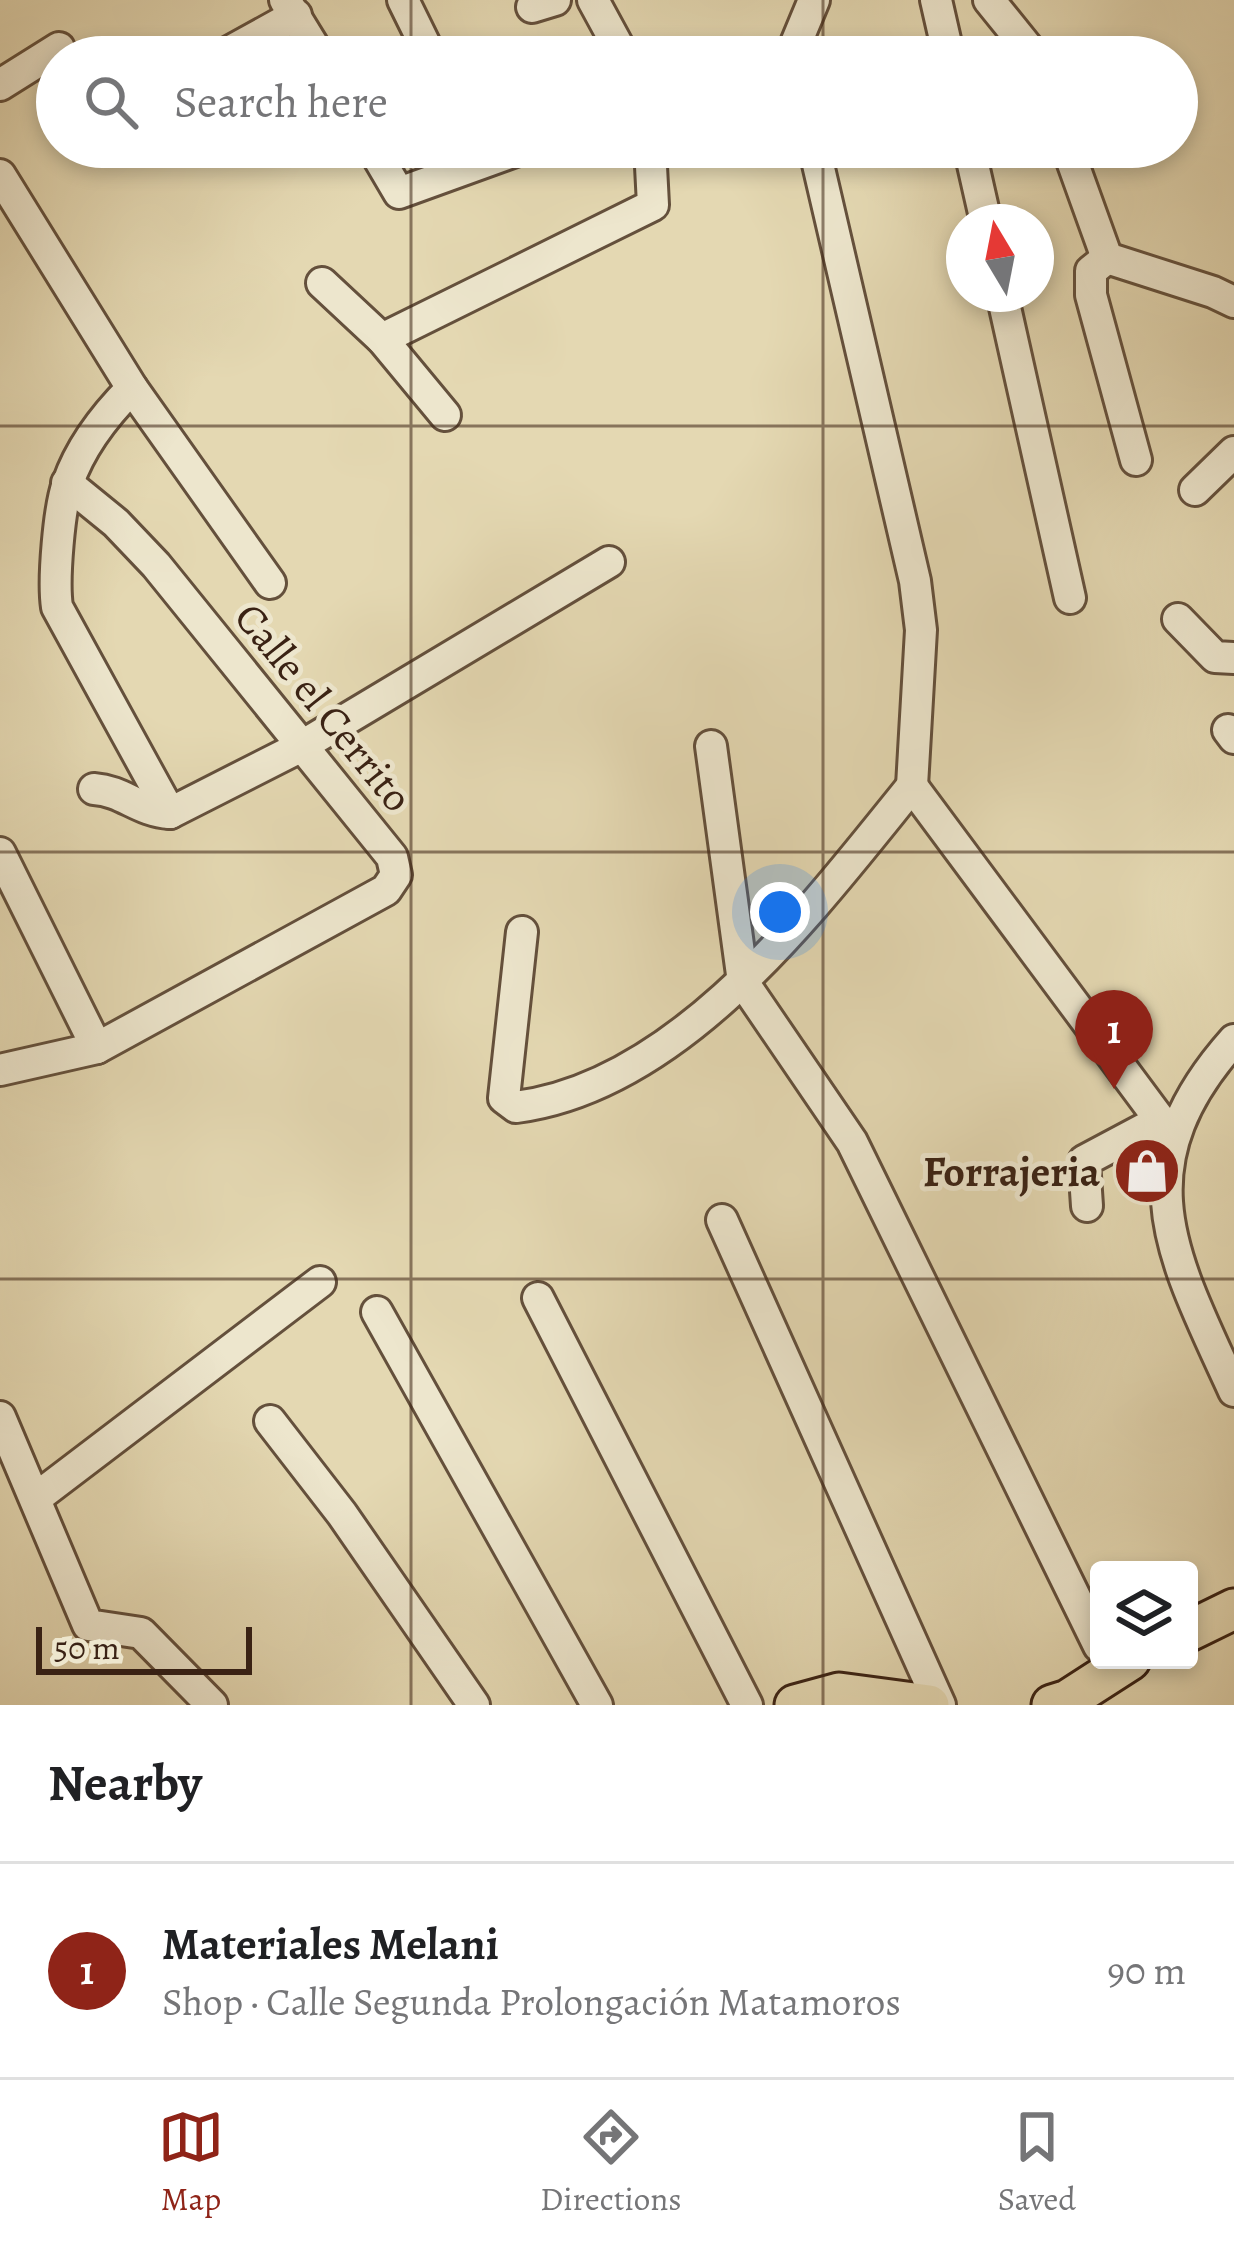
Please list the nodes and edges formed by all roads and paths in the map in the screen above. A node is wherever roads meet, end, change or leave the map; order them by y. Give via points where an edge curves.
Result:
1 (404, 0) edge
2 (593, 0) edge
3 (814, 0) edge
4 (936, 0) edge
5 (989, 0) edge
6 (290, 8) edge
7 (250, 36) edge
8 (307, 36) edge
9 (421, 36) edge
10 (613, 36) edge
11 (798, 36) edge
12 (944, 36) edge
13 (1018, 36) edge
14 (36, 62) edge
15 (0, 85) edge
16 (384, 168) edge
17 (452, 168) edge
18 (651, 168) edge
19 (819, 168) edge
20 (974, 168) edge
21 (1075, 168) edge
22 (0, 175) edge
23 (982, 204) edge
24 (1107, 258) junction
25 (322, 283) dead end
26 (1234, 302) edge
27 (1006, 312) edge
28 (382, 339) junction
29 (131, 388) junction
30 (445, 415) dead end
31 (1234, 452) edge
32 (1136, 460) dead end
33 (67, 484) junction
34 (1195, 490) dead end
35 (609, 562) dead end
36 (270, 584) dead end
37 (1070, 598) dead end
38 (1178, 619) dead end
39 (1234, 658) edge
40 (711, 746) dead end
41 (300, 747) junction
42 (912, 787) junction
43 (94, 789) dead end
44 (170, 814) junction
45 (0, 854) edge
46 (522, 932) dead end
47 (743, 982) junction
48 (1234, 1040) edge
49 (97, 1048) junction
50 (0, 1070) edge
51 (1167, 1128) junction
52 (1087, 1206) dead end
53 (722, 1220) dead end
54 (320, 1282) dead end
55 (538, 1298) dead end
56 (377, 1312) dead end
57 (1234, 1391) edge
58 (0, 1417) edge
59 (270, 1421) dead end
60 (36, 1498) junction
61 (1234, 1609) edge
62 (1090, 1617) edge
63 (1198, 1627) edge
64 (1101, 1669) edge
65 (212, 1705) edge
66 (474, 1705) edge
67 (597, 1705) edge
68 (747, 1705) edge
69 (795, 1705) edge
70 (928, 1705) edge
71 (940, 1705) edge
72 (1052, 1705) edge

1 - 9 street
2 - 10 street
3 - 11 street
4 - 12 street
5 - 13 street
6 - 7 street
6 - 8 street
14 - 15 street
16 - 17 street via 399,193
18 - 28 street via 653,205
19 - 42 street via 915,581 921,630
20 - 23 street
21 - 24 street
22 - 29 street
24 - 26 street
24 - 32 street via 1091,271 1091,295
25 - 28 street
27 - 37 street
28 - 30 street
29 - 33 street via 103,417
29 - 36 street
31 - 34 street
33 - 41 street, Calle el Cerrito via 156,565
33 - 44 street via 57,607
35 - 41 street
38 - 39 street via 1215,657
40 - 47 street
41 - 44 street
41 - 49 street, Calle el Cerrito via 392,857 396,875 386,890
42 - 47 street
42 - 51 street
43 - 44 street
45 - 49 street
46 - 47 street via 504,1098 516,1107 592,1088 687,1030
47 - 62 street via 852,1142
48 - 51 street
49 - 50 street, Calle el Cerrito
51 - 52 street via 1084,1161
51 - 57 street via 1170,1233
53 - 71 street
54 - 60 street
55 - 68 street
56 - 67 street
58 - 60 street
59 - 66 street
60 - 65 street via 88,1625 141,1633
61 - 63 main road
64 - 72 main road
69 - 70 main road via 839,1693

